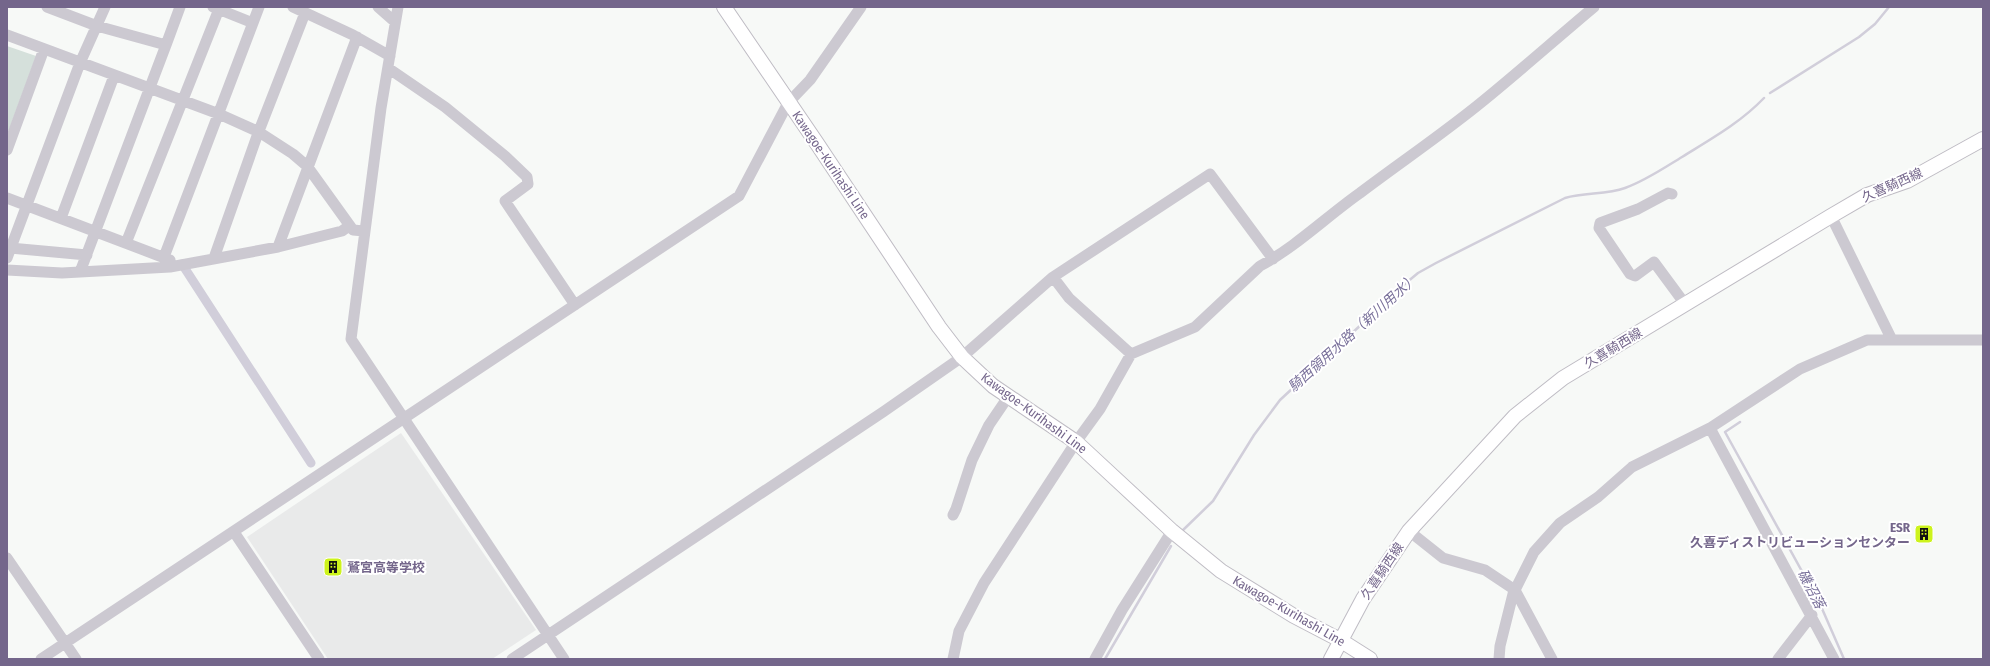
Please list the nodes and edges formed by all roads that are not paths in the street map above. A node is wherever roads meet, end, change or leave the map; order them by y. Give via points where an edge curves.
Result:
1 (47, 7) edge
2 (106, 7) edge
3 (180, 7) edge
4 (259, 7) edge
5 (293, 7) edge
6 (378, 7) edge
7 (398, 7) edge
8 (724, 7) edge
9 (861, 7) edge
10 (1594, 7) edge
11 (216, 8) edge
12 (305, 13) junction
13 (395, 22) junction
14 (253, 23) junction
15 (97, 26) junction
16 (7, 35) edge
17 (357, 37) junction
18 (166, 45) junction
19 (44, 49) junction
20 (390, 56) junction
21 (80, 63) junction
22 (388, 68) junction
23 (114, 76) junction
24 (148, 89) junction
25 (182, 100) junction
26 (788, 103) junction
27 (219, 114) junction
28 (259, 132) junction
29 (1983, 140) edge
30 (7, 150) edge
31 (307, 166) junction
32 (1672, 194) dead end
33 (7, 198) edge
34 (25, 205) junction
35 (1831, 216) junction
36 (61, 218) junction
37 (349, 226) junction
38 (96, 231) junction
39 (364, 231) junction
40 (126, 243) junction
41 (278, 247) junction
42 (9, 253) edge
43 (87, 255) junction
44 (164, 257) junction
45 (214, 258) junction
46 (1273, 259) junction
47 (182, 264) junction
48 (7, 270) edge
49 (80, 272) junction
50 (1053, 277) junction
51 (1685, 304) junction
52 (575, 306) junction
53 (1892, 340) junction
54 (1983, 340) edge
55 (1131, 354) junction
56 (962, 357) junction
57 (1008, 397) junction
58 (404, 420) junction
59 (1710, 428) junction
60 (1076, 442) junction
61 (952, 515) dead end
62 (1172, 531) junction
63 (234, 532) junction
64 (1409, 532) junction
65 (7, 558) edge
66 (1514, 590) junction
67 (1812, 615) junction
68 (548, 635) junction
69 (1340, 640) junction
70 (66, 644) junction
71 (41, 659) edge
72 (76, 659) edge
73 (319, 659) edge
74 (512, 659) edge
75 (564, 659) edge
76 (953, 659) edge
77 (1095, 659) edge
78 (1331, 659) edge
79 (1370, 659) edge
80 (1499, 659) edge
81 (1552, 659) edge
82 (1778, 659) edge
83 (1834, 659) edge

1 - 15 street
2 - 15 street
3 - 18 street
4 - 14 street
5 - 12 street
6 - 13 street
7 - 13 street
8 - 26 main road, Kawagoe-Kurihashi Line
9 - 26 street via 810,80
10 - 46 street via 1483,101
11 - 14 street
11 - 25 street
12 - 17 street
12 - 28 street
13 - 20 street
14 - 27 street
15 - 18 street
15 - 21 street
16 - 19 street
17 - 20 street
17 - 31 street
18 - 24 street
19 - 21 street
19 - 30 street
20 - 22 street
21 - 23 street
21 - 34 street
22 - 39 street
22 - 52 street via 444,107 527,177 528,184 505,201
23 - 24 street
23 - 36 street
24 - 25 street
24 - 38 street
25 - 27 street
25 - 40 street
26 - 52 street via 739,196
26 - 56 main road, Kawagoe-Kurihashi Line via 939,327
27 - 28 street
27 - 44 street
28 - 31 street
28 - 45 street
29 - 35 main road, 久喜騎西線 via 1907,181 1868,195
31 - 37 street
31 - 41 street
32 - 51 street via 1668,193 1638,210 1600,223 1599,228 1630,274 1635,276 1654,262
33 - 34 street
34 - 36 street
34 - 42 street
35 - 51 main road, 久喜騎西線
35 - 53 street
36 - 38 street
37 - 39 street via 353,230
37 - 41 street via 342,231
38 - 40 street
38 - 43 street
39 - 58 street via 351,339
40 - 44 street
41 - 45 street
42 - 43 street
43 - 49 street
44 - 47 street
45 - 47 street
46 - 50 street via 1210,174
46 - 55 street via 1260,266 1195,327
47 - 49 street via 170,267
48 - 49 street
50 - 55 street via 1069,298
50 - 56 street
51 - 64 main road, 久喜騎西線 via 1563,378 1515,416
52 - 58 street
53 - 54 street
53 - 59 street via 1867,340 1800,369
55 - 60 street via 1100,409
56 - 57 main road, Kawagoe-Kurihashi Line
56 - 68 street via 877,417
57 - 60 main road, Kawagoe-Kurihashi Line
57 - 61 street via 989,425 972,460
58 - 63 street
58 - 68 street
59 - 66 street via 1632,467 1598,497 1560,523 1534,552
59 - 67 street
60 - 62 main road, Kawagoe-Kurihashi Line
60 - 76 street via 984,583 959,631
62 - 69 main road, Kawagoe-Kurihashi Line via 1201,556 1243,586
62 - 77 street via 1122,610
63 - 70 street
63 - 73 street
64 - 66 street via 1443,558 1485,570
64 - 69 main road, 久喜騎西線 via 1363,599
65 - 70 street
66 - 80 street
66 - 81 street
67 - 82 street
67 - 83 street
68 - 74 street
68 - 75 street
69 - 78 main road, 久喜騎西線
69 - 79 main road, Kawagoe-Kurihashi Line
70 - 71 street
70 - 72 street

